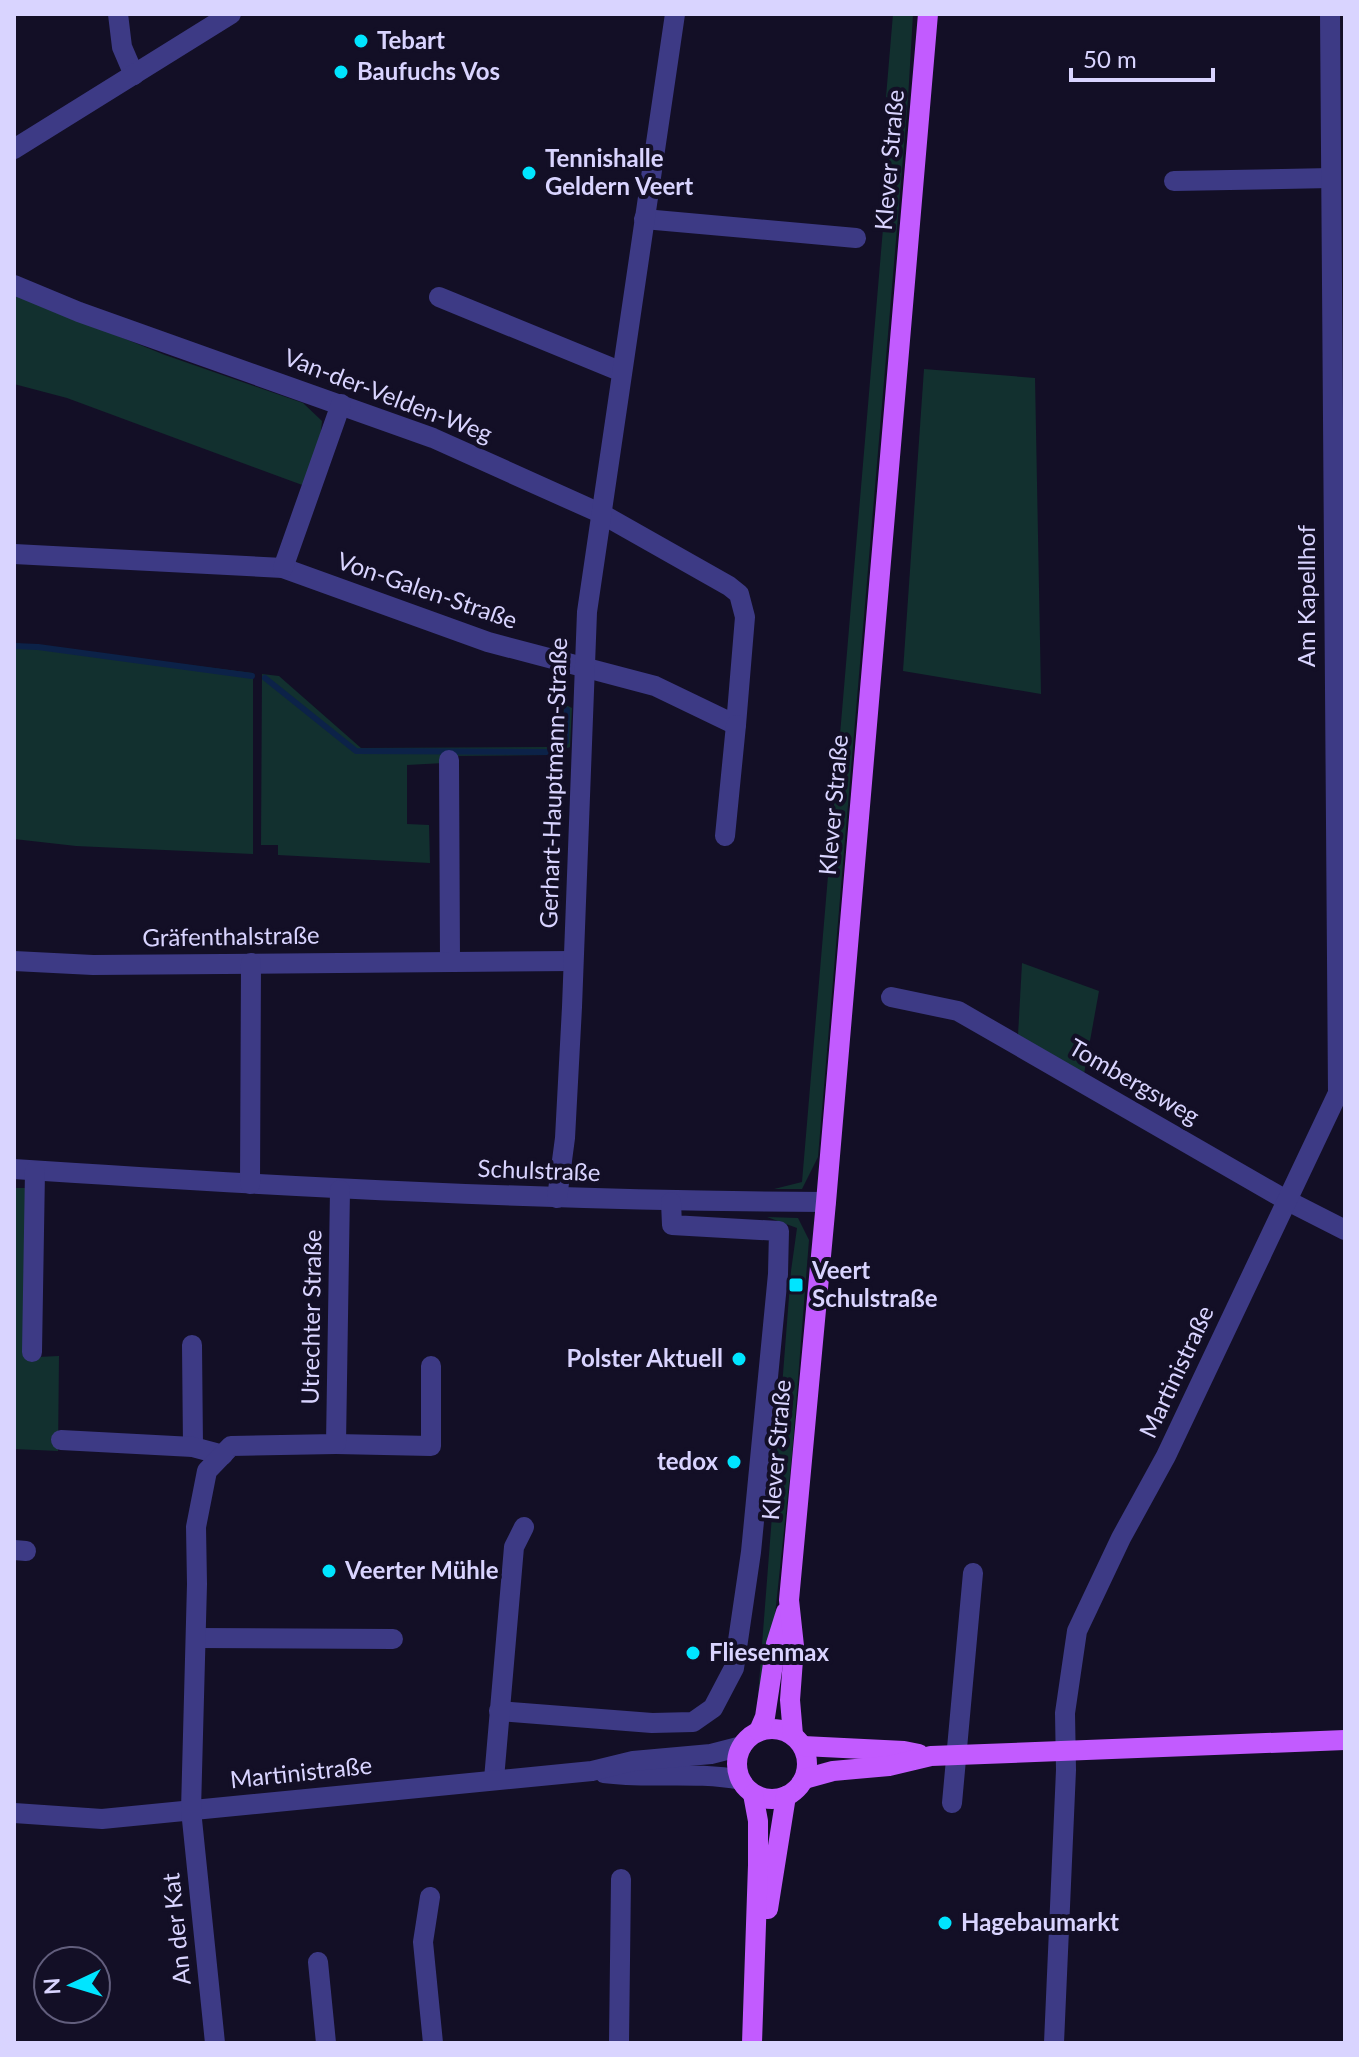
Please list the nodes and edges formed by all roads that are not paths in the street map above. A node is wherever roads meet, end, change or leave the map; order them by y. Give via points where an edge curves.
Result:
1 (118, 14) edge
2 (231, 14) edge
3 (675, 14) edge
4 (928, 14) edge
5 (1330, 14) edge
6 (134, 75) junction
7 (14, 149) edge
8 (1331, 178) junction
9 (1174, 181) dead end
10 (644, 219) junction
11 (856, 238) dead end
12 (14, 285) edge
13 (439, 297) dead end
14 (622, 372) junction
15 (341, 404) junction
16 (600, 513) junction
17 (14, 554) edge
18 (283, 568) junction
19 (584, 668) junction
20 (736, 725) junction
21 (449, 760) dead end
22 (725, 836) dead end
23 (450, 960) junction
24 (14, 961) edge
25 (573, 961) junction
26 (251, 963) junction
27 (891, 997) dead end
28 (1338, 1013) joint
29 (24, 1170) edge
30 (250, 1184) junction
31 (340, 1190) junction
32 (557, 1198) junction
33 (1286, 1200) junction
34 (671, 1202) junction
35 (826, 1202) junction
36 (1345, 1230) edge
37 (192, 1345) dead end
38 (32, 1352) dead end
39 (431, 1366) dead end
40 (61, 1440) dead end
41 (336, 1444) junction
42 (193, 1447) junction
43 (223, 1455) junction
44 (524, 1527) dead end
45 (973, 1573) dead end
46 (789, 1600) junction
47 (196, 1638) junction
48 (393, 1639) dead end
49 (499, 1711) junction
50 (759, 1731) junction
51 (1345, 1740) edge
52 (798, 1741) junction
53 (742, 1746) junction
54 (1065, 1753) junction
55 (957, 1755) junction
56 (931, 1756) junction
57 (592, 1771) junction
58 (494, 1779) junction
59 (804, 1779) junction
60 (747, 1787) junction
61 (786, 1796) junction
62 (952, 1803) dead end
63 (191, 1810) junction
64 (14, 1813) edge
65 (621, 1879) dead end
66 (430, 1897) dead end
67 (318, 1962) dead end
68 (755, 1992) junction
69 (215, 2043) edge
70 (326, 2043) edge
71 (433, 2043) edge
72 (619, 2043) edge
73 (752, 2043) edge
74 (1054, 2043) edge

1 - 6 street via 122,47
2 - 6 street
3 - 10 street, Gerhart-Hauptmann-Straße
4 - 35 main road, Klever Straße
5 - 8 street, Am Kapellhof
6 - 7 street
8 - 9 street
8 - 28 street, Am Kapellhof
10 - 11 street
10 - 14 street, Gerhart-Hauptmann-Straße
12 - 15 street, Van-der-Velden-Weg
13 - 14 street
14 - 16 street, Gerhart-Hauptmann-Straße
15 - 16 street, Van-der-Velden-Weg via 433,438
15 - 18 street
16 - 19 street, Gerhart-Hauptmann-Straße
16 - 20 street, Van-der-Velden-Weg via 739,594 745,617
17 - 18 street, Von-Galen-Straße
18 - 19 street, Von-Galen-Straße via 488,642
19 - 20 street, Von-Galen-Straße via 655,686
19 - 25 street, Gerhart-Hauptmann-Straße
20 - 22 street
21 - 23 street
23 - 25 street, Gräfenthalstraße
23 - 26 street, Gräfenthalstraße
24 - 26 street, Gräfenthalstraße
25 - 32 street, Gerhart-Hauptmann-Straße
26 - 30 street
27 - 33 street, Tombergsweg via 958,1011
28 - 33 street, Martinistraße via 1338,1093
29 - 30 street, Schulstraße
29 - 38 street
30 - 31 street, Schulstraße
31 - 32 street, Schulstraße
31 - 41 street, Utrechter Straße
32 - 34 street, Schulstraße
33 - 36 street, Tombergsweg
33 - 54 street, Martinistraße via 1077,1631
34 - 35 street, Schulstraße
34 - 49 street via 672,1225 779,1231 757,1498 734,1668 713,1708 693,1722
35 - 46 main road, Klever Straße
37 - 42 street
39 - 41 street via 431,1446
40 - 42 street
41 - 43 street via 231,1446
42 - 43 street
43 - 47 street via 207,1471 196,1527
44 - 49 street via 514,1547
45 - 55 street
46 - 50 main road, Klever Straße
46 - 52 main road, Klever Straße via 794,1646 790,1700
47 - 48 street
47 - 63 street
49 - 58 street
50 - 52 main road via 783,1730
50 - 53 main road
51 - 54 main road
52 - 56 main road
52 - 59 main road via 808,1766
53 - 57 street, Martinistraße
53 - 60 main road via 737,1768
54 - 55 main road
54 - 74 street, Martinistraße
55 - 56 main road
55 - 62 street
56 - 59 main road
57 - 58 street, Martinistraße
57 - 60 street, Martinistraße via 633,1777 712,1775
58 - 63 street, Martinistraße
59 - 61 main road
60 - 61 main road via 768,1799
60 - 68 main road via 758,1821
61 - 68 main road
63 - 64 street, Martinistraße via 102,1819
63 - 69 street, An der Kat
65 - 72 street
66 - 71 street via 423,1942
67 - 70 street
68 - 73 main road

